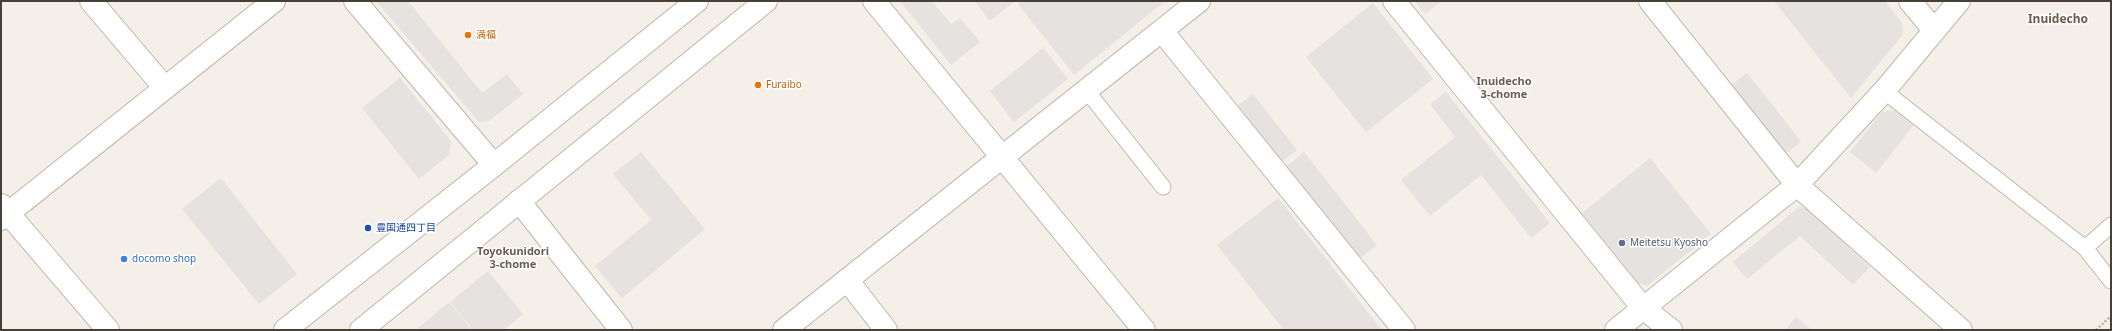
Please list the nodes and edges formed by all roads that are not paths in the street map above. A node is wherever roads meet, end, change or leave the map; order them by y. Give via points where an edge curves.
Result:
1 (91, 1) edge
2 (274, 1) edge
3 (355, 1) edge
4 (697, 1) edge
5 (766, 1) edge
6 (874, 1) edge
7 (1199, 1) edge
8 (1394, 1) edge
9 (1650, 1) edge
10 (1910, 1) edge
11 (1959, 1) edge
12 (1934, 30) junction
13 (1162, 31) junction
14 (165, 88) junction
15 (1087, 90) junction
16 (1884, 91) junction
17 (1003, 158) junction
18 (494, 165) junction
19 (1797, 185) junction
20 (1163, 187) dead end
21 (519, 201) junction
22 (3, 212) edge
23 (2111, 225) edge
24 (2085, 248) junction
25 (848, 281) junction
26 (2111, 281) edge
27 (1643, 308) junction
28 (108, 330) edge
29 (285, 330) edge
30 (361, 330) edge
31 (620, 330) edge
32 (784, 330) edge
33 (886, 330) edge
34 (1144, 330) edge
35 (1404, 330) edge
36 (1616, 330) edge
37 (1671, 330) edge
38 (1961, 330) edge

1 - 14 street
2 - 14 street
3 - 18 street
4 - 18 street
5 - 21 street
6 - 17 street
7 - 13 street
8 - 27 street
9 - 19 street
10 - 12 street
11 - 12 street
12 - 16 street
13 - 15 street
13 - 35 street
14 - 22 street
15 - 17 street
15 - 20 lane
16 - 19 street
16 - 24 lane
17 - 25 street
17 - 34 street
18 - 29 street
19 - 27 street
19 - 38 street
21 - 30 street
21 - 31 street
22 - 28 street
23 - 24 lane
24 - 26 lane
25 - 32 street
25 - 33 street
27 - 36 street
27 - 37 street

